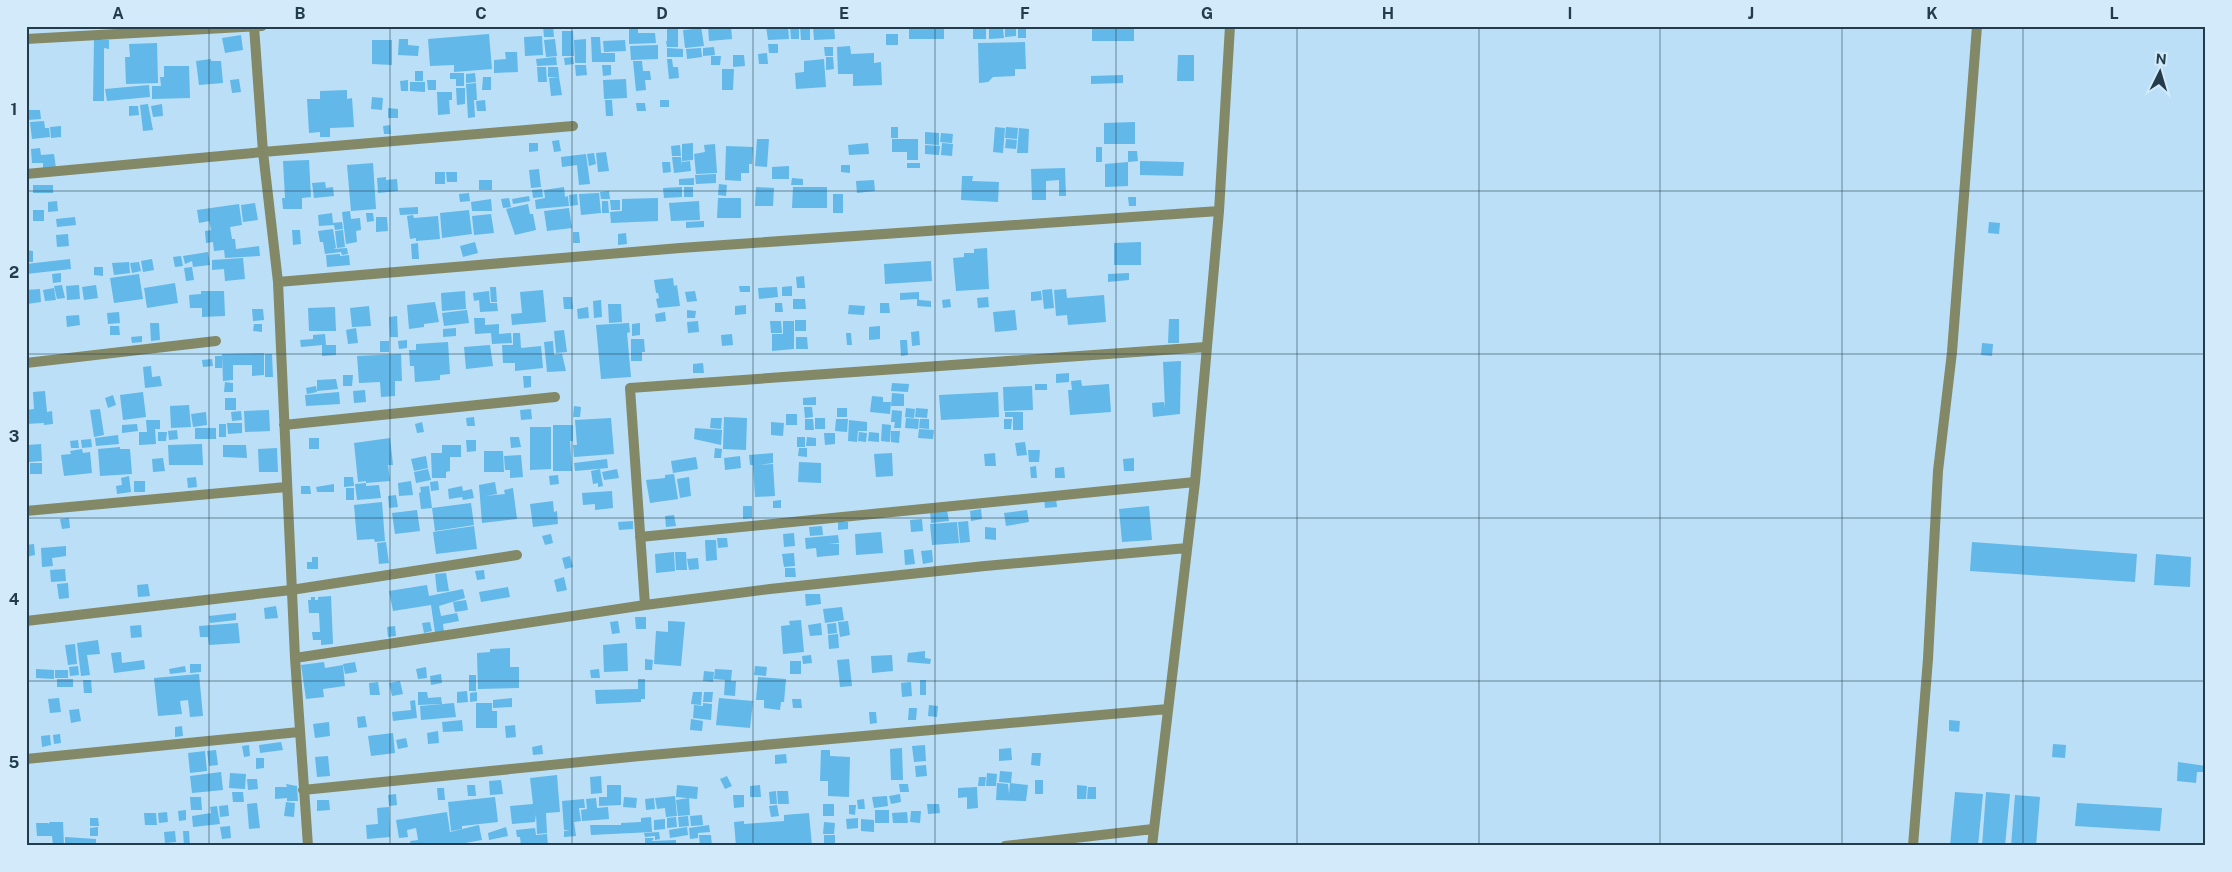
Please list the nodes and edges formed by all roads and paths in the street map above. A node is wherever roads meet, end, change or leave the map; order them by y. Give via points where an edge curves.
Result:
1 (257, 26) edge
2 (1230, 26) edge
3 (1977, 26) edge
4 (26, 39) edge
5 (573, 126) dead end
6 (263, 152) junction
7 (26, 174) edge
8 (1219, 211) junction
9 (278, 282) junction
10 (216, 341) dead end
11 (1206, 347) junction
12 (26, 363) edge
13 (555, 397) dead end
14 (284, 425) junction
15 (1195, 482) junction
16 (286, 487) junction
17 (26, 511) edge
18 (640, 537) junction
19 (1187, 548) junction
20 (517, 555) dead end
21 (292, 590) junction
22 (645, 605) junction
23 (26, 621) edge
24 (295, 658) junction
25 (1168, 709) junction
26 (299, 732) junction
27 (26, 759) edge
28 (303, 790) junction
29 (1153, 829) junction
30 (308, 846) edge
31 (1005, 846) edge
32 (1152, 846) edge
33 (1912, 846) edge

1 - 4 street
1 - 6 street
2 - 8 street
3 - 33 street via 1952,352 1938,471 1928,659
5 - 6 street
6 - 7 street
6 - 9 street
8 - 9 street via 680,248
8 - 11 street
9 - 14 street
10 - 12 street
11 - 15 street
11 - 18 street via 630,388
13 - 14 street
14 - 16 street
15 - 18 street
15 - 19 street
16 - 17 street
16 - 21 street
18 - 22 street
19 - 22 street via 965,568
19 - 25 street
20 - 21 street
21 - 23 street
21 - 24 street
22 - 24 street
24 - 26 street
25 - 28 street
25 - 29 street
26 - 27 street
26 - 28 street
28 - 30 street
29 - 31 street
29 - 32 street

